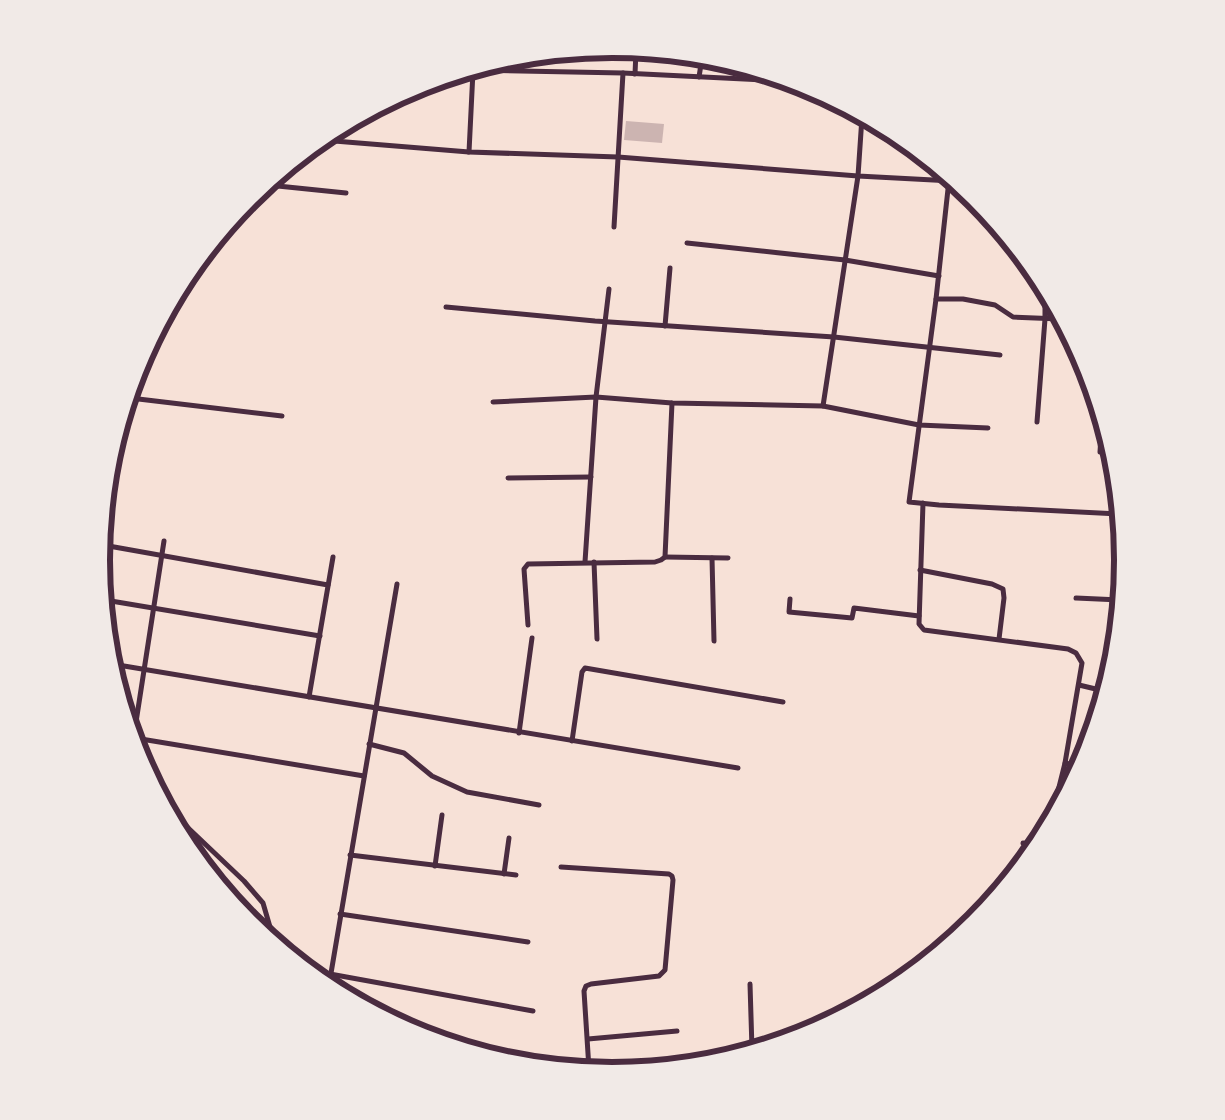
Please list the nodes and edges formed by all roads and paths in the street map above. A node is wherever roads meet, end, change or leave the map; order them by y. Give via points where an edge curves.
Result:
1 (636, 59) edge
2 (701, 65) edge
3 (497, 71) edge
4 (623, 73) junction
5 (635, 74) junction
6 (699, 77) junction
7 (473, 78) edge
8 (757, 79) edge
9 (862, 124) edge
10 (335, 141) edge
11 (469, 152) junction
12 (618, 157) junction
13 (858, 176) junction
14 (941, 180) edge
15 (277, 186) edge
16 (950, 188) edge
17 (346, 193) dead end
18 (614, 228) dead end
19 (688, 243) dead end
20 (845, 260) junction
21 (670, 268) dead end
22 (939, 276) junction
23 (609, 290) dead end
24 (936, 300) junction
25 (1045, 304) edge
26 (446, 307) dead end
27 (1045, 319) junction
28 (1053, 319) edge
29 (605, 322) junction
30 (665, 326) junction
31 (834, 337) junction
32 (930, 348) junction
33 (1000, 355) dead end
34 (596, 397) junction
35 (137, 399) edge
36 (493, 402) dead end
37 (672, 403) junction
38 (823, 406) junction
39 (282, 416) dead end
40 (1037, 422) dead end
41 (919, 425) junction
42 (988, 428) dead end
43 (1101, 442) edge
44 (1100, 452) dead end
45 (591, 477) junction
46 (508, 478) dead end
47 (923, 503) junction
48 (1113, 514) edge
49 (164, 542) dead end
50 (110, 546) edge
51 (162, 555) junction
52 (333, 557) dead end
53 (665, 557) junction
54 (712, 558) junction
55 (728, 558) dead end
56 (585, 562) junction
57 (594, 562) junction
58 (920, 570) junction
59 (397, 584) dead end
60 (328, 585) junction
61 (1076, 598) dead end
62 (790, 599) dead end
63 (1113, 600) edge
64 (112, 601) edge
65 (154, 608) junction
66 (919, 616) junction
67 (528, 626) dead end
68 (320, 636) junction
69 (532, 638) dead end
70 (596, 639) dead end
71 (999, 639) junction
72 (714, 641) dead end
73 (122, 666) edge
74 (144, 669) junction
75 (1078, 685) junction
76 (1098, 690) edge
77 (310, 698) junction
78 (783, 702) dead end
79 (375, 709) junction
80 (136, 720) edge
81 (519, 733) junction
82 (143, 738) edge
83 (572, 741) junction
84 (369, 744) junction
85 (1065, 763) junction
86 (1071, 764) edge
87 (738, 768) dead end
88 (364, 776) junction
89 (1058, 792) edge
90 (539, 805) dead end
91 (442, 815) dead end
92 (187, 827) edge
93 (509, 838) dead end
94 (1023, 843) dead end
95 (1027, 844) edge
96 (350, 855) junction
97 (435, 866) junction
98 (561, 866) dead end
99 (504, 874) junction
100 (516, 876) dead end
101 (340, 914) junction
102 (270, 927) edge
103 (528, 942) dead end
104 (330, 974) joint
105 (750, 984) dead end
106 (533, 1012) dead end
107 (677, 1031) dead end
108 (588, 1040) junction
109 (752, 1042) edge
110 (589, 1061) edge

1 - 5 street
2 - 6 street
3 - 4 street
4 - 5 street
4 - 12 street
5 - 6 street
6 - 8 street
7 - 11 street
9 - 13 street
10 - 11 street
11 - 12 street
12 - 13 street
12 - 18 street
13 - 14 street
13 - 20 street
15 - 17 street
16 - 22 street
19 - 20 street
20 - 22 street
20 - 31 street
21 - 30 street
22 - 24 street
23 - 29 street
24 - 27 street via 963,299 995,305 1013,317
24 - 32 street
25 - 27 street
26 - 29 street
27 - 28 street
27 - 40 street
29 - 30 street
29 - 34 street
30 - 31 street
31 - 32 street
31 - 38 street
32 - 33 street
32 - 41 street
34 - 36 street
34 - 37 street
34 - 45 street
35 - 39 street
37 - 38 street
37 - 53 street
38 - 41 street
41 - 42 street
41 - 47 street via 909,502
43 - 44 street
45 - 46 street
45 - 56 street
47 - 48 street
47 - 58 street
49 - 51 street
50 - 51 street
51 - 60 street
51 - 65 street
52 - 60 street
53 - 54 street
53 - 57 street via 655,562
54 - 55 street
54 - 72 street
56 - 57 street
56 - 67 street via 525,566
57 - 70 street
58 - 66 street
58 - 71 street via 1003,588
59 - 79 street
60 - 68 street
61 - 63 street
62 - 66 street via 789,612 852,618 854,608
64 - 65 street
65 - 68 street
65 - 74 street
66 - 71 street via 919,624 924,630
68 - 77 street
69 - 81 street
71 - 75 street via 1068,649 1076,653 1082,663
73 - 74 street
74 - 77 street
74 - 80 street
75 - 76 street
75 - 85 street
77 - 79 street
78 - 83 street via 585,668
79 - 81 street
79 - 84 street
81 - 83 street
82 - 88 street
83 - 87 street
84 - 88 street
84 - 90 street via 404,753 432,776 467,792
85 - 86 street
85 - 89 street
88 - 96 street
91 - 97 street
92 - 102 street via 263,903
93 - 99 street
94 - 95 street
96 - 97 street
96 - 101 street
97 - 99 street
98 - 108 street via 669,874 673,880 663,974 586,986
99 - 100 street
101 - 103 street
101 - 104 street
104 - 106 street
105 - 109 street
107 - 108 street
108 - 110 street

